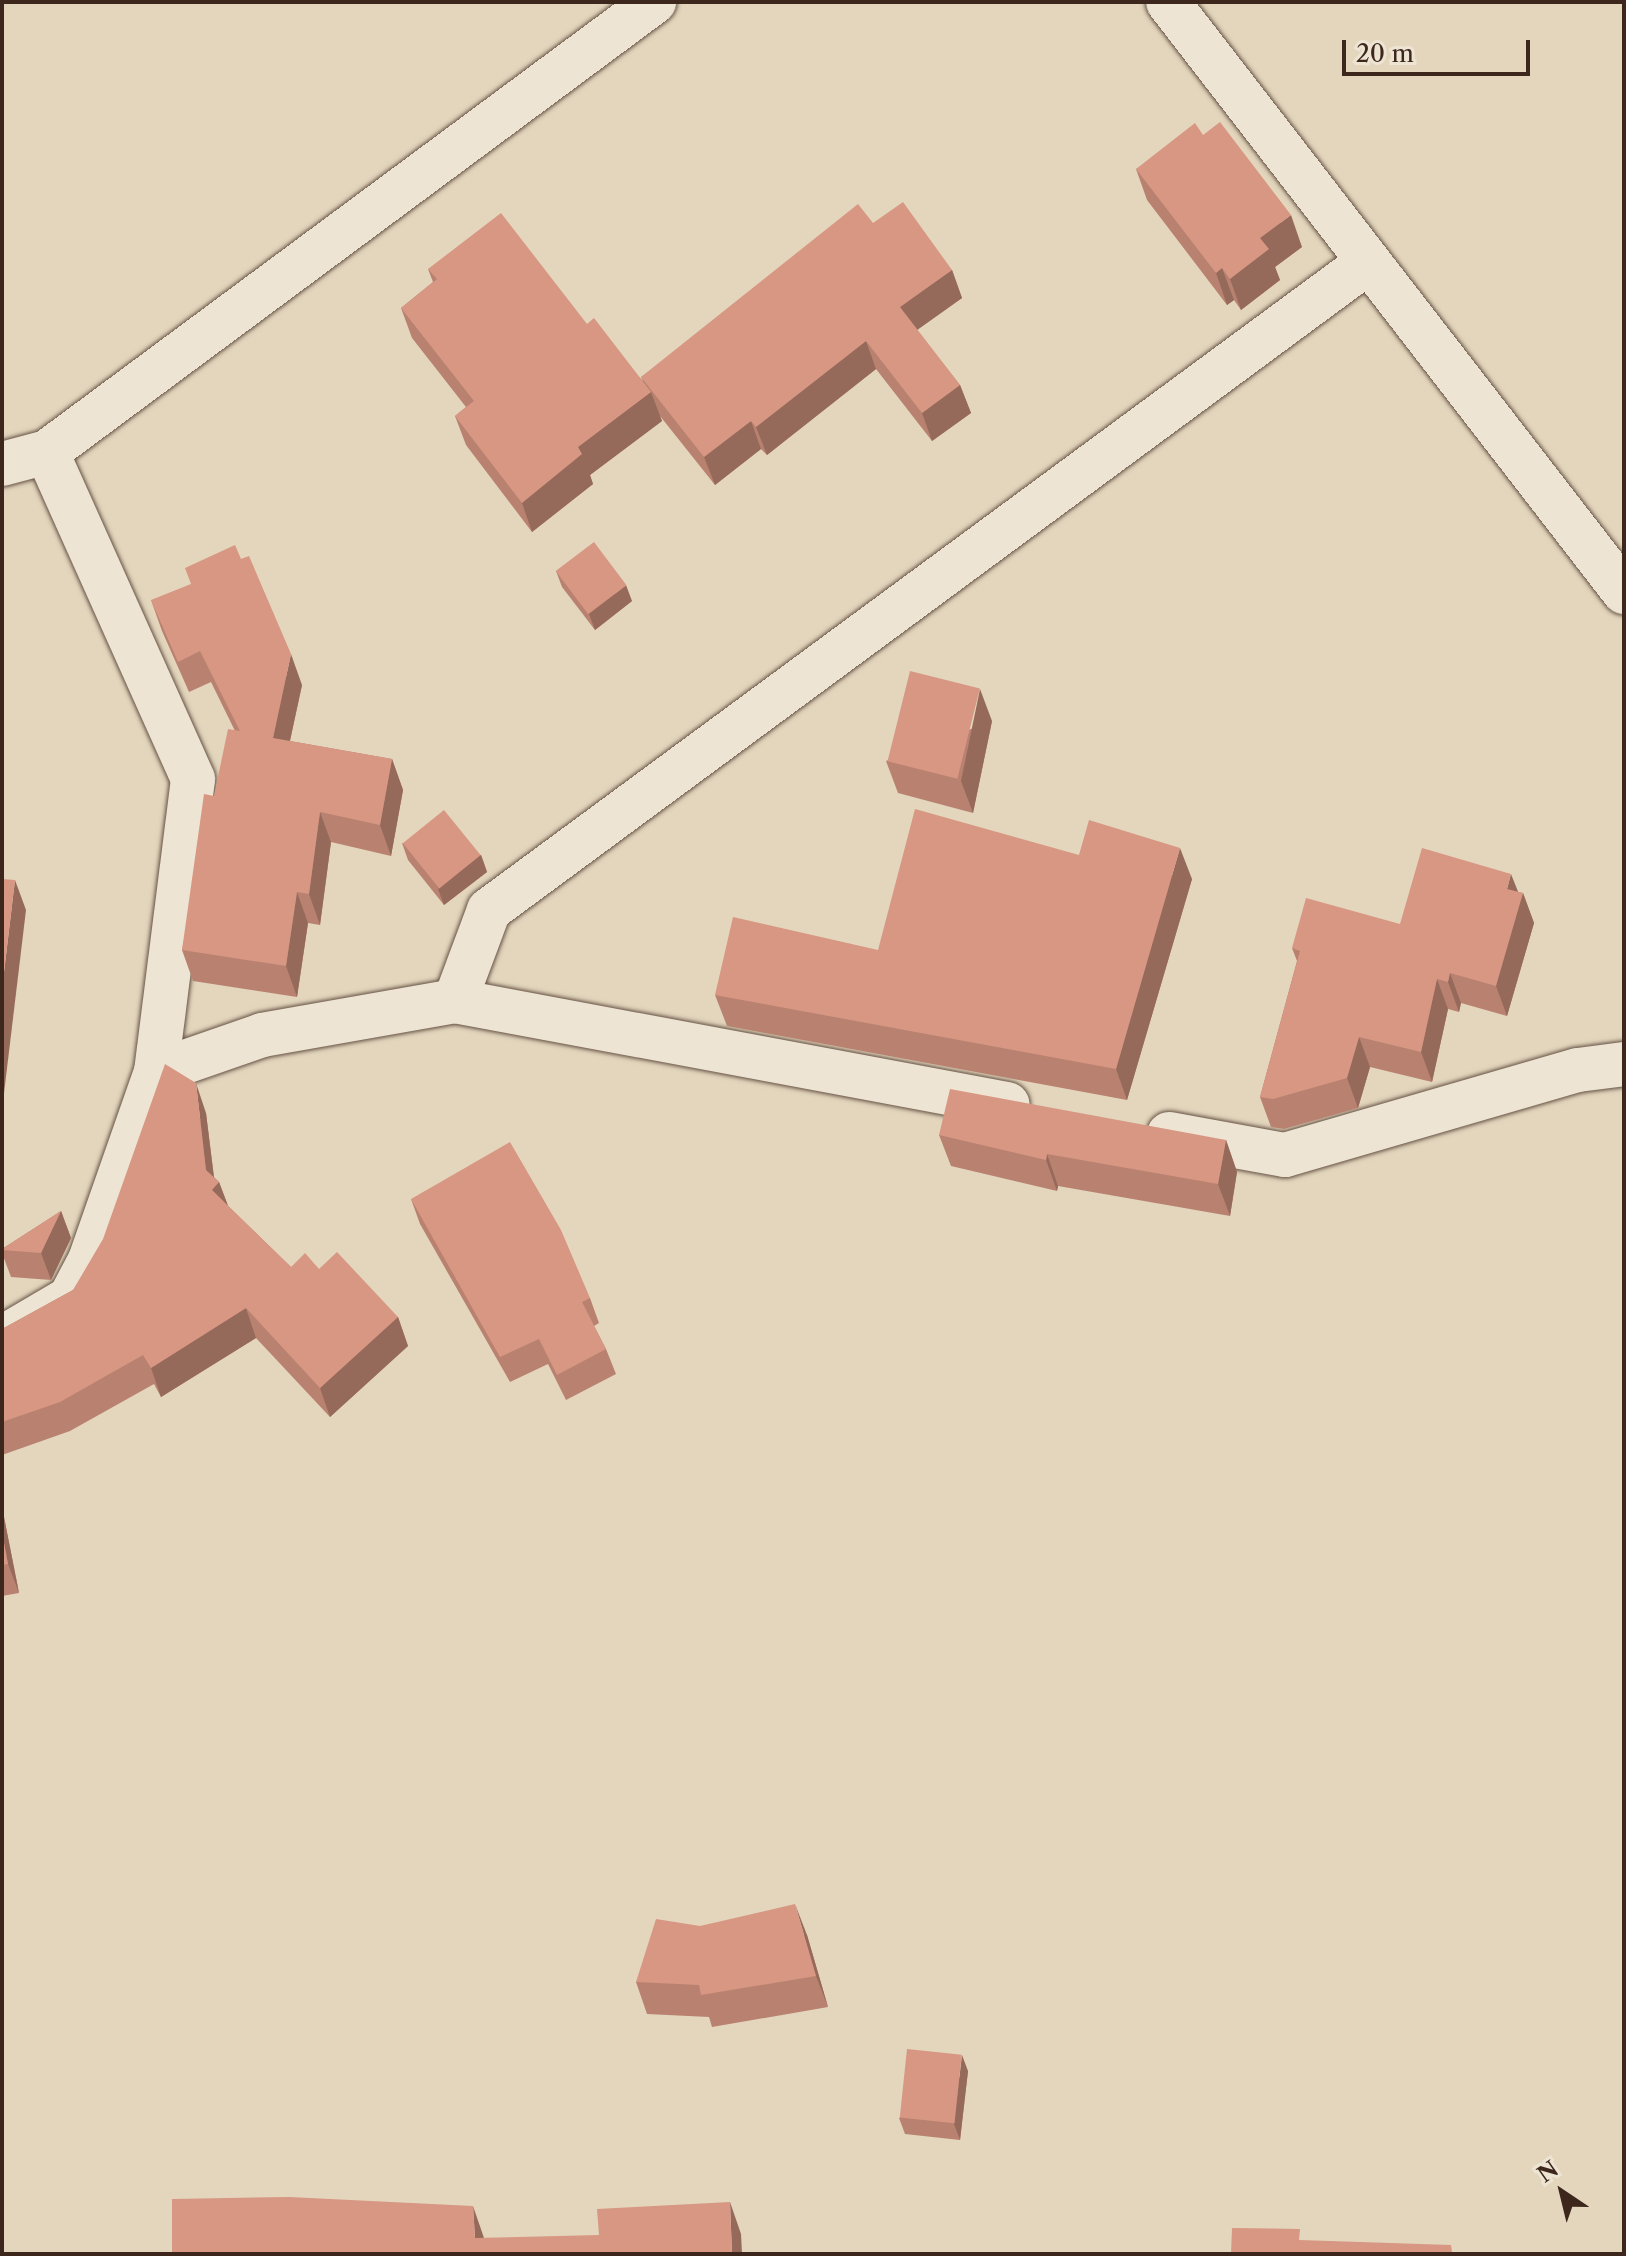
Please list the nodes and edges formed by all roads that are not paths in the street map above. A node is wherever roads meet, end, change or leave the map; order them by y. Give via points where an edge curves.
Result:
1 (654, 2) edge
2 (1168, 2) edge
3 (1367, 263) junction
4 (47, 452) junction
5 (2, 464) edge
6 (1624, 592) edge
7 (455, 1001) junction
8 (1624, 1064) edge
9 (156, 1072) junction
10 (1050, 1112) edge
11 (1129, 1126) edge
12 (2, 1338) edge

1 - 4 street
2 - 3 street
3 - 6 street
3 - 7 street via 489,910
4 - 5 street
4 - 9 street via 193,779
7 - 9 street via 262,1035
7 - 10 street
8 - 11 street via 1578,1070 1285,1155
9 - 12 street via 90,1260 70,1298

